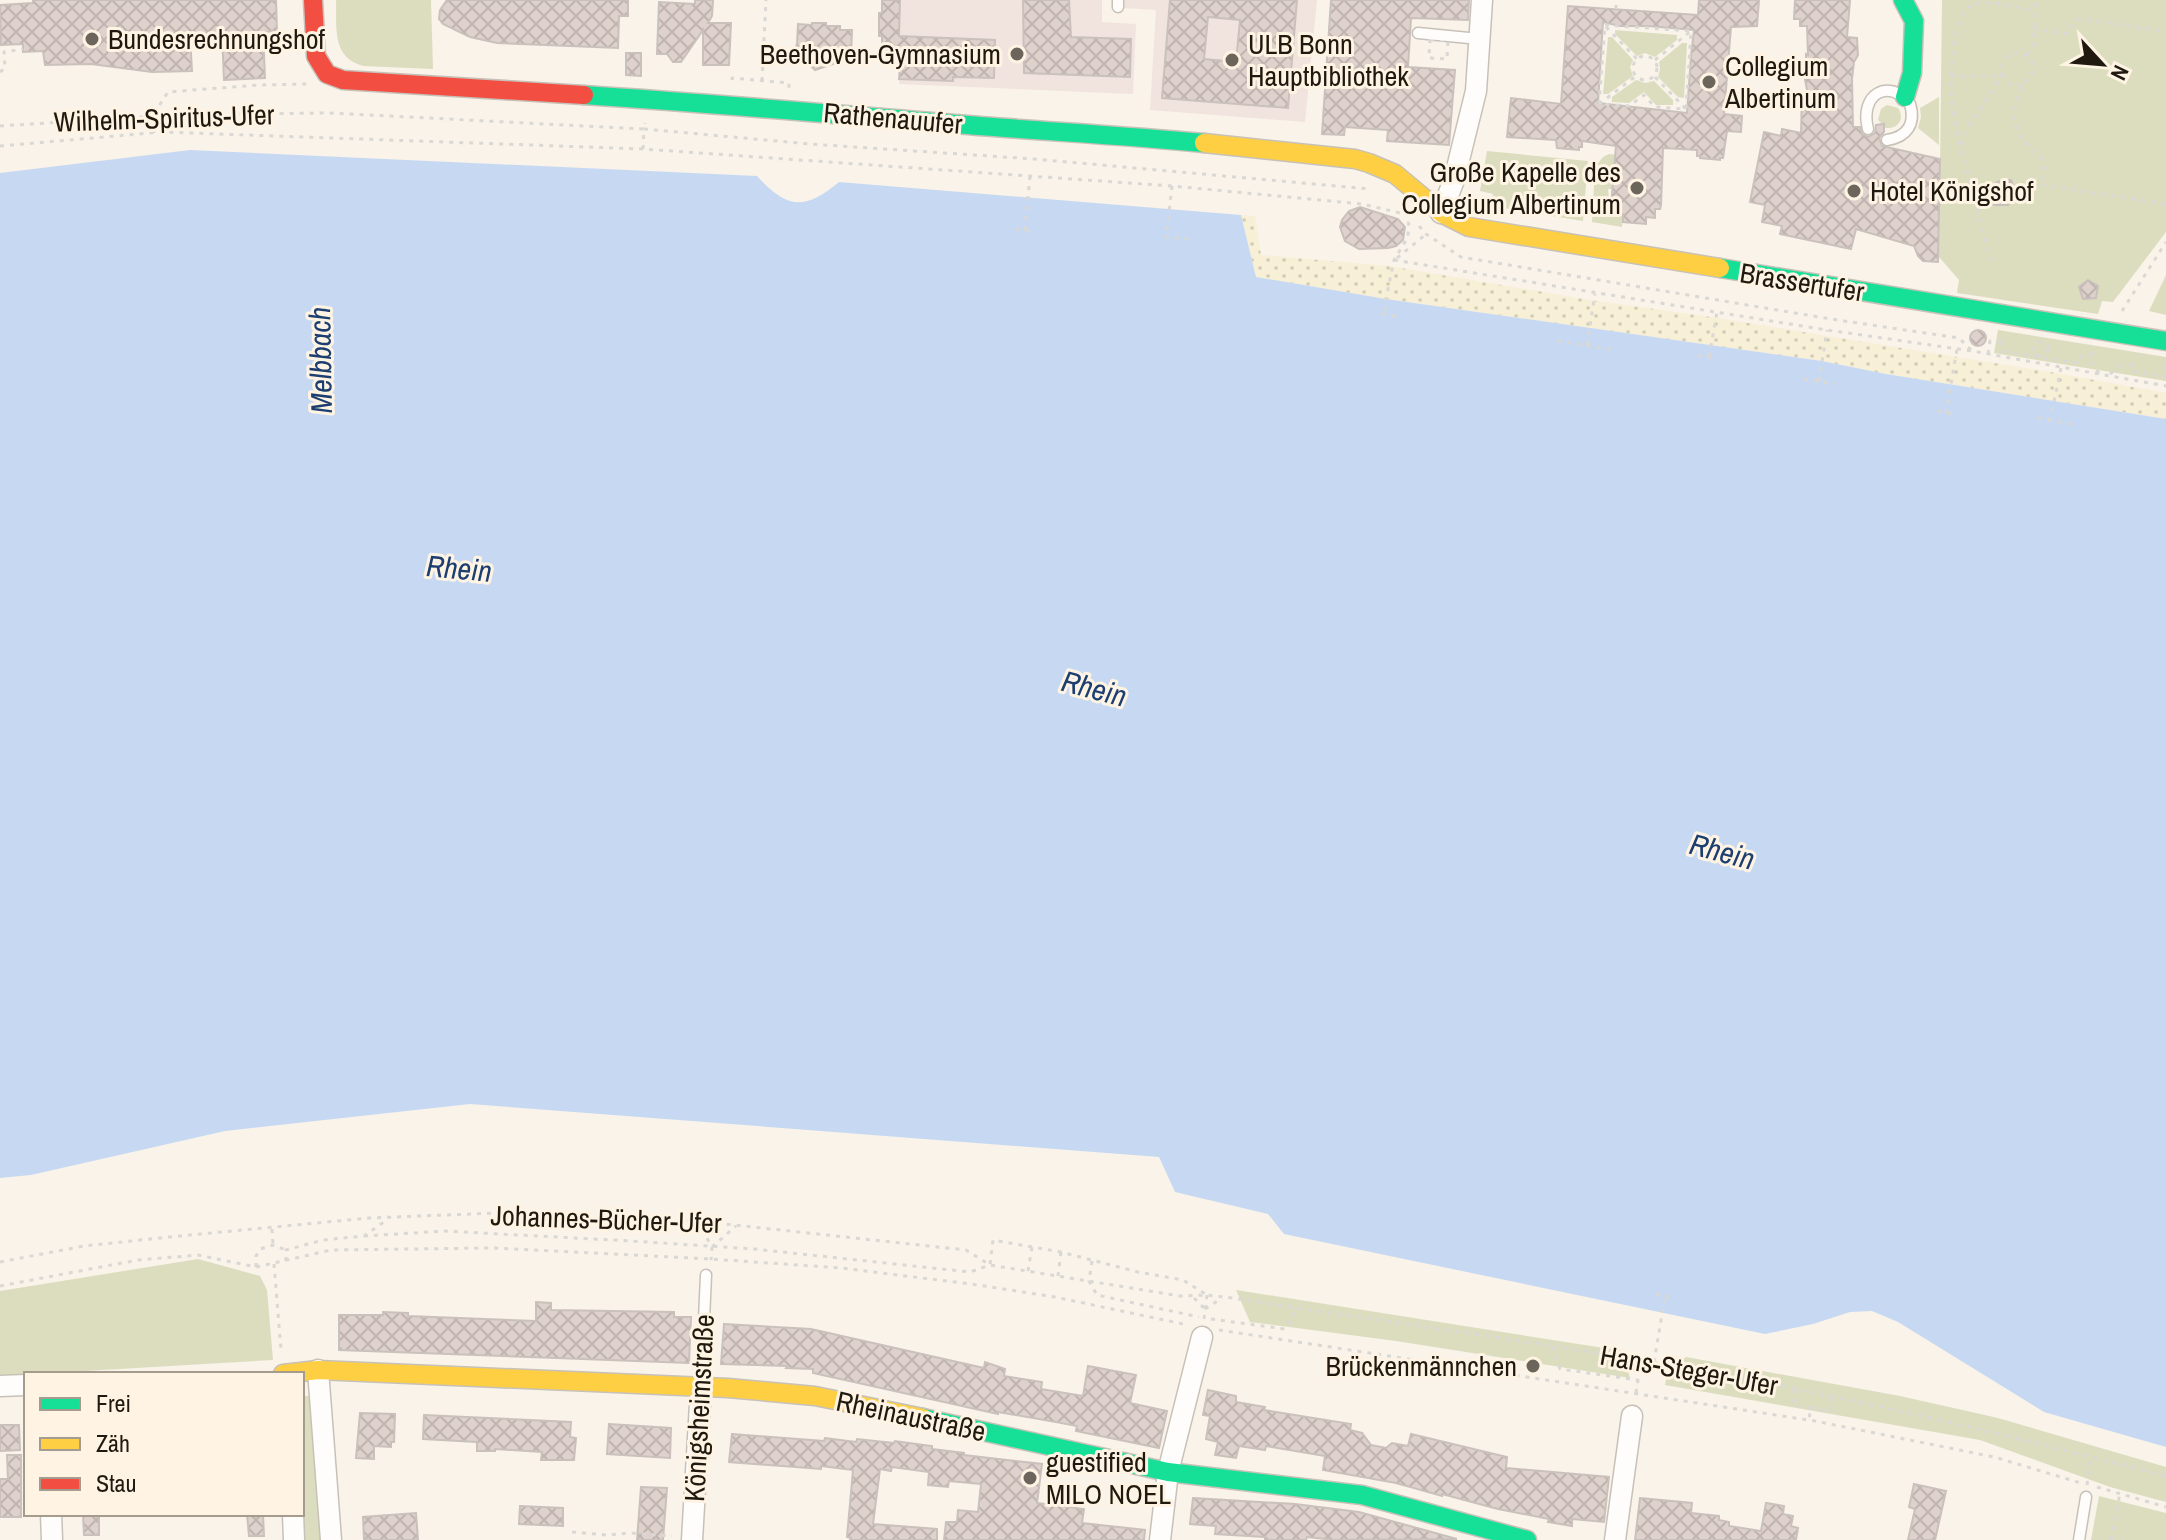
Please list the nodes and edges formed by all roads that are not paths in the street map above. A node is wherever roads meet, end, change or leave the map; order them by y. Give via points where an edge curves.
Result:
1 (313, 0) edge
2 (1482, 0) edge
3 (1903, 0) edge
4 (1418, 33) dead end
5 (1479, 39) junction
6 (1905, 97) junction
7 (1868, 129) dead end
8 (1887, 140) dead end
9 (1441, 213) junction
10 (2166, 341) edge
11 (706, 1275) dead end
12 (1202, 1337) dead end
13 (318, 1370) junction
14 (300, 1372) edge
15 (24, 1385) edge
16 (0, 1386) edge
17 (701, 1387) junction
18 (1632, 1416) dead end
19 (1168, 1472) junction
20 (2086, 1497) road end
21 (51, 1516) edge
22 (293, 1516) edge
23 (692, 1539) edge
24 (52, 1540) edge
25 (294, 1540) edge
26 (331, 1540) edge
27 (1160, 1540) edge
28 (1527, 1540) edge
29 (1615, 1540) edge
30 (2079, 1540) edge

1 - 9 street, Rathenauufer via 319,79 647,99 1296,151 1363,160 1385,169
2 - 5 street
3 - 6 street via 1914,21 1912,73
4 - 5 lane
5 - 9 street via 1476,91
6 - 7 lane via 1892,91 1870,100 1865,109
6 - 8 lane via 1913,121 1907,132
9 - 10 street, Brassertufer via 1469,227 1517,236
11 - 17 lane, Königsheimstraße
12 - 19 street
13 - 14 street, Rheinaustraße
13 - 17 street, Rheinaustraße
13 - 26 street
15 - 16 street
17 - 19 street, Rheinaustraße via 836,1400
17 - 23 street, Königsheimstraße
18 - 29 street
19 - 27 street
19 - 28 street, Rheinaustraße via 1362,1495
20 - 30 lane
21 - 24 street
22 - 25 street

